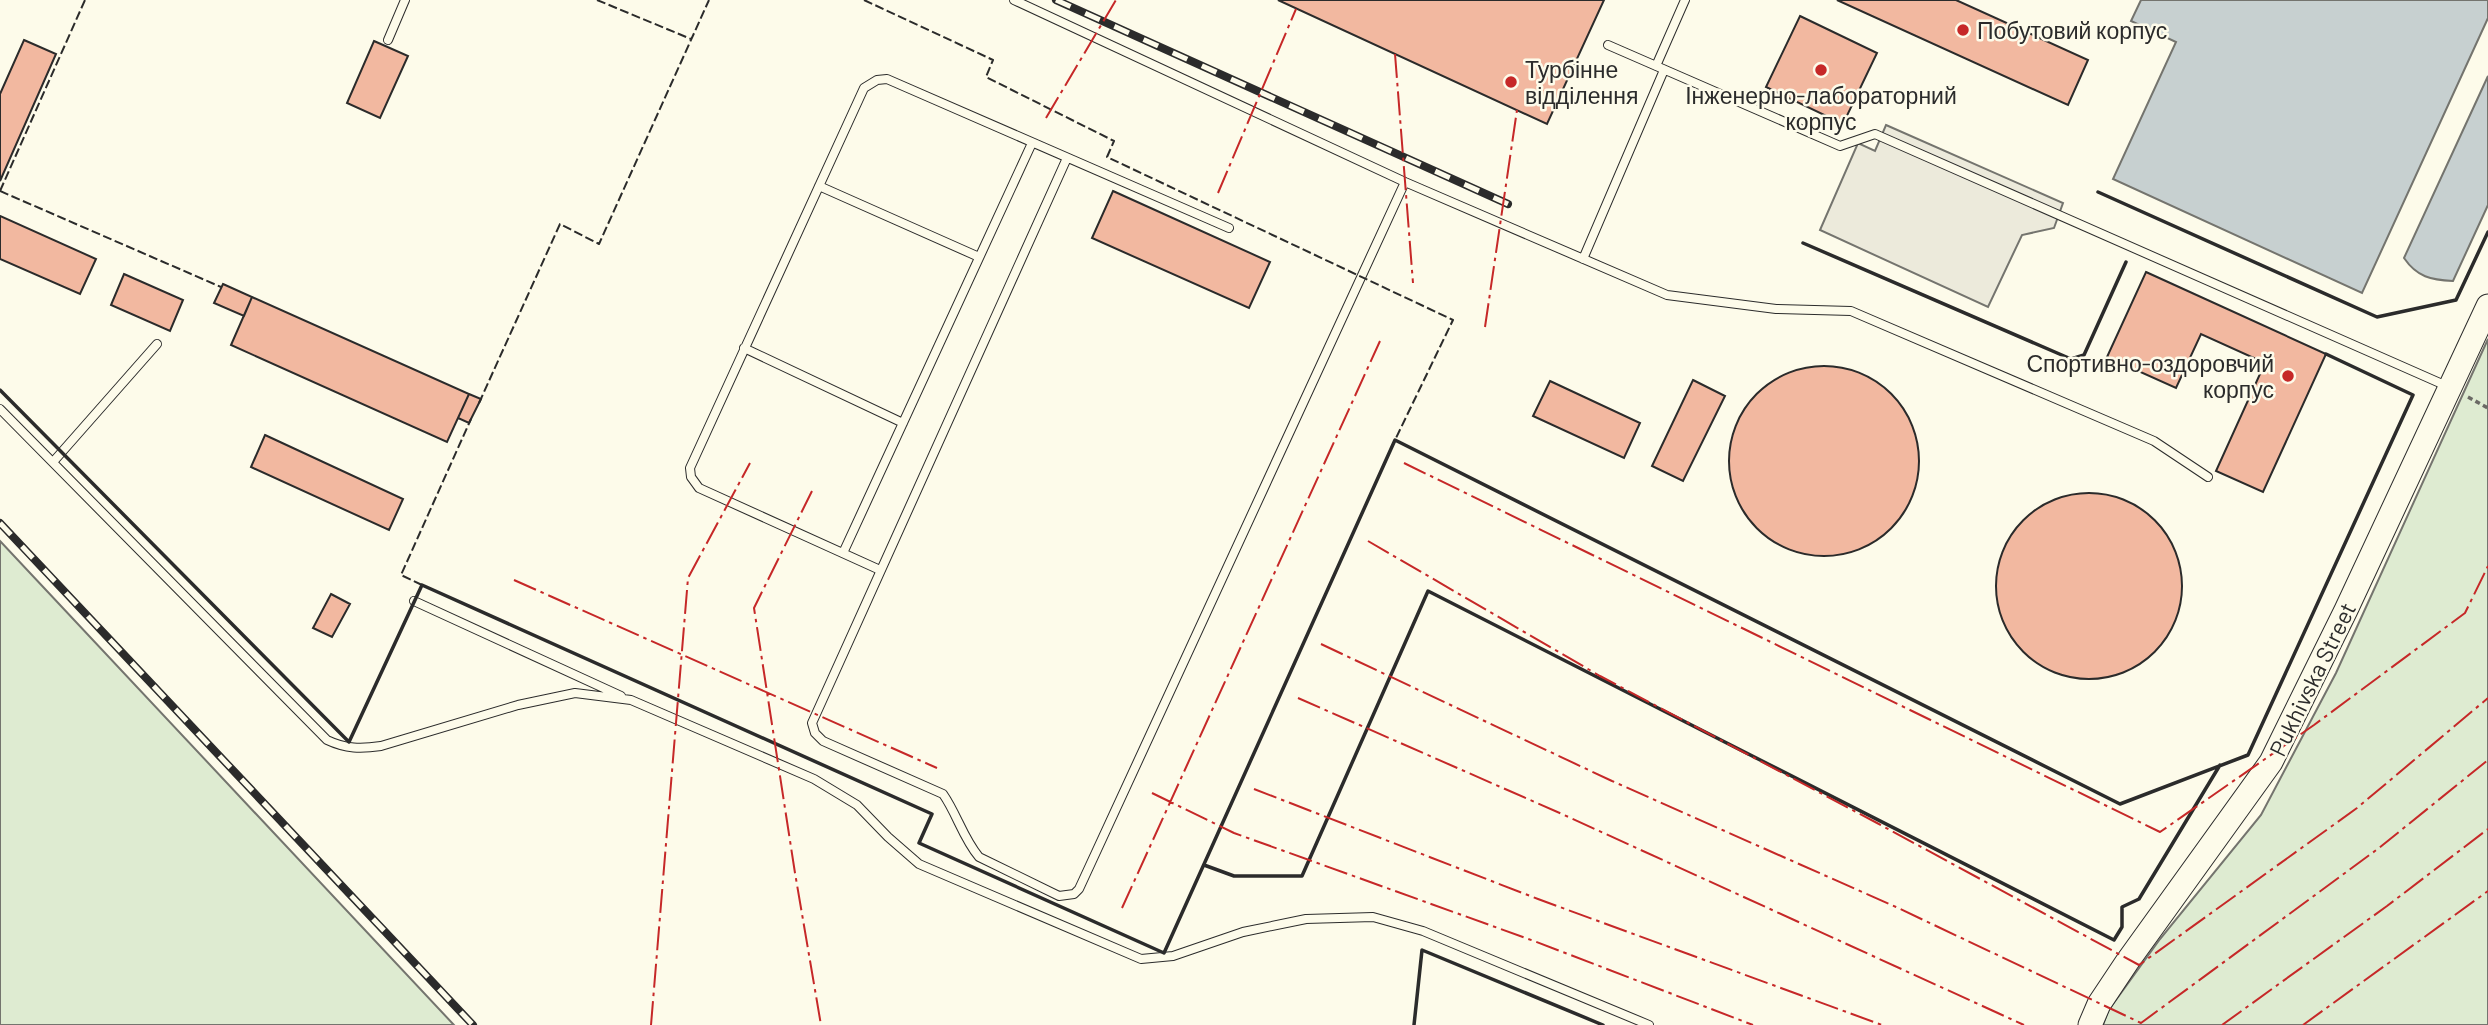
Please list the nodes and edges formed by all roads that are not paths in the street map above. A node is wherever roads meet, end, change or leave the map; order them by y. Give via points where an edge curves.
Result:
1 (405, 0) edge
2 (1014, 0) edge
3 (1685, 0) edge
4 (388, 40) dead end
5 (1608, 45) dead end
6 (1660, 68) junction
7 (1032, 143) junction
8 (1067, 158) junction
9 (1405, 182) junction
10 (819, 186) junction
11 (1228, 228) dead end
12 (979, 257) junction
13 (1583, 259) junction
14 (2488, 306) edge
15 (157, 344) dead end
16 (744, 348) junction
17 (2450, 388) junction
18 (0, 409) edge
19 (903, 423) junction
20 (53, 462) junction
21 (2208, 477) dead end
22 (843, 553) junction
23 (880, 570) junction
24 (414, 601) dead end
25 (631, 700) junction
26 (1649, 1025) edge
27 (2090, 1025) edge

1 - 4 lane
2 - 9 lane
3 - 6 lane
5 - 6 lane
6 - 13 lane
6 - 17 lane via 1840,146 1875,134
7 - 8 lane
7 - 10 lane via 887,79 877,80 864,88
7 - 12 lane
8 - 11 lane
8 - 23 lane
9 - 13 lane
9 - 23 lane via 1074,894 1059,896 979,857 943,794 823,741 815,733 813,716
10 - 12 lane
10 - 16 lane
12 - 19 lane
13 - 21 lane via 1667,295 1776,309 1851,310 2154,441
14 - 17 street, Pukhivska Street
15 - 20 lane
16 - 19 lane
16 - 22 lane via 690,468 691,477 699,488
17 - 27 street, Pukhivska Street via 2271,762 2127,962
18 - 20 lane
19 - 22 lane
20 - 25 lane via 327,740 343,747 381,746 575,692
22 - 23 lane
24 - 25 lane
25 - 26 lane via 814,779 857,805 919,864 1141,960 1173,956 1243,932 1306,919 1373,917 1423,931

